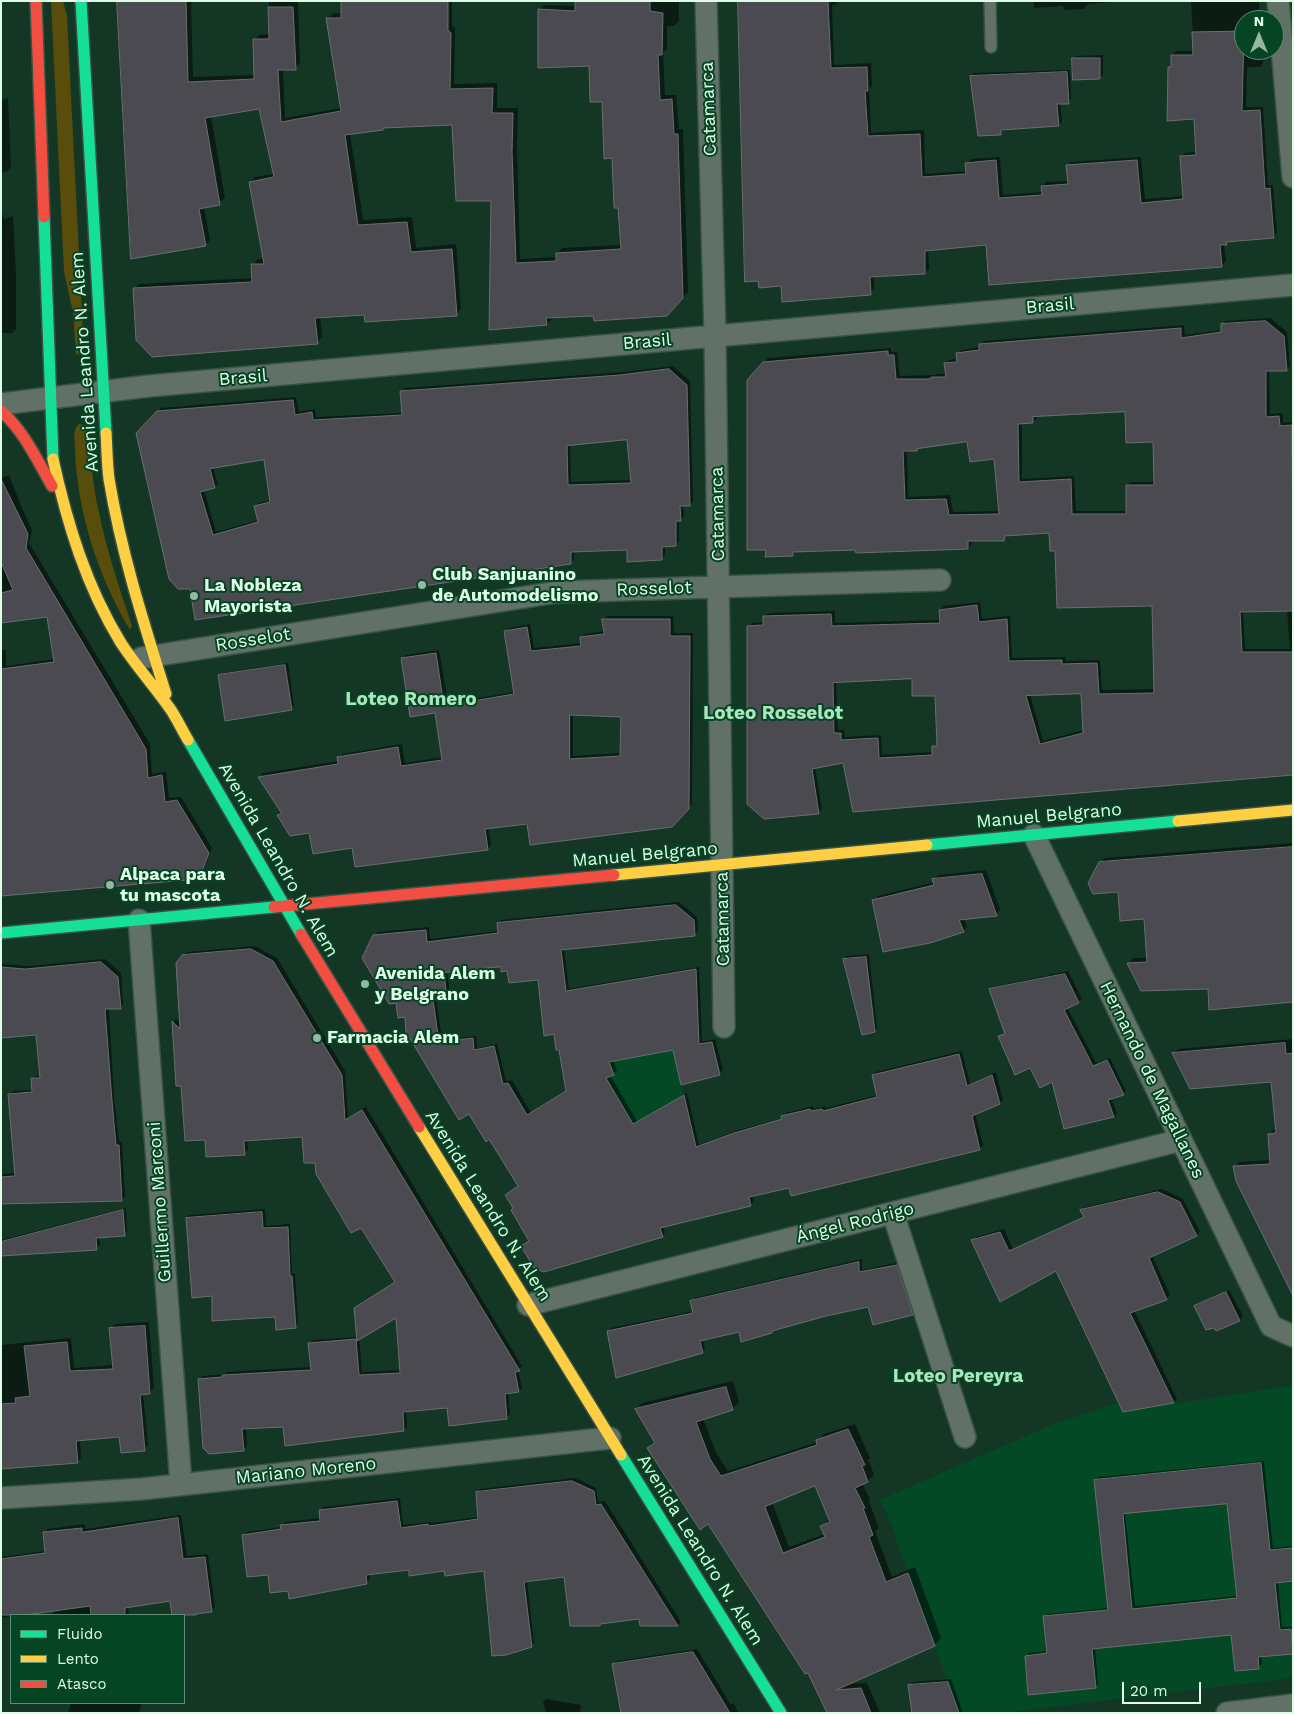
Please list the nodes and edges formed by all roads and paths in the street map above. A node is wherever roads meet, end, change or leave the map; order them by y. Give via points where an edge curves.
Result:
1 (36, 1) edge
2 (81, 1) edge
3 (706, 1) edge
4 (990, 1) edge
5 (1278, 1) edge
6 (991, 47) dead end
7 (1293, 177) edge
8 (1293, 285) edge
9 (716, 336) junction
10 (103, 392) junction
11 (50, 399) junction
12 (1, 404) edge
13 (1, 411) edge
14 (63, 504) junction
15 (940, 580) dead end
16 (719, 586) junction
17 (154, 656) junction
18 (133, 659) junction
19 (172, 712) junction
20 (1293, 810) edge
21 (1034, 835) junction
22 (722, 865) junction
23 (284, 907) junction
24 (139, 920) junction
25 (1, 933) edge
26 (724, 1027) dead end
27 (1181, 1140) junction
28 (893, 1213) junction
29 (528, 1305) junction
30 (1293, 1336) edge
31 (965, 1436) dead end
32 (610, 1438) junction
33 (181, 1484) junction
34 (1, 1498) edge
35 (1293, 1705) edge
36 (781, 1713) edge
37 (1227, 1713) edge

1 - 11 street, Avenida Leandro N. Alem
2 - 10 street, Avenida Leandro N. Alem
3 - 9 street, Catamarca
4 - 6 lane
5 - 7 street
8 - 9 street, Brasil
9 - 10 street, Brasil
9 - 16 street, Catamarca
10 - 11 street, Brasil
10 - 17 street, Avenida Leandro N. Alem via 113,500
11 - 12 street, Brasil
11 - 14 street, Avenida Leandro N. Alem via 52,453
13 - 14 street, Avenida Leandro N. Alem via 18,426
14 - 18 street, Avenida Leandro N. Alem via 87,576 103,611
15 - 16 street, Rosselot
16 - 17 street, Rosselot via 557,592
16 - 22 street, Catamarca
17 - 18 street, Rosselot
17 - 19 street, Avenida Leandro N. Alem
18 - 19 street, Avenida Leandro N. Alem
19 - 23 street, Avenida Leandro N. Alem
20 - 21 street, Manuel Belgrano
21 - 22 street, Manuel Belgrano
21 - 27 street, Hernando de Magallanes
22 - 23 street, Manuel Belgrano
22 - 26 street, Catamarca
23 - 24 street, Manuel Belgrano
23 - 29 street, Avenida Leandro N. Alem
24 - 25 street, Manuel Belgrano
24 - 33 street, Guillermo Marconi
27 - 28 street, Ángel Rodrigo
27 - 30 street, Hernando de Magallanes via 1271,1326
28 - 29 street, Ángel Rodrigo
28 - 31 street
29 - 32 street, Avenida Leandro N. Alem
32 - 33 street, Mariano Moreno
32 - 36 street, Avenida Leandro N. Alem
33 - 34 street, Mariano Moreno
35 - 37 street

